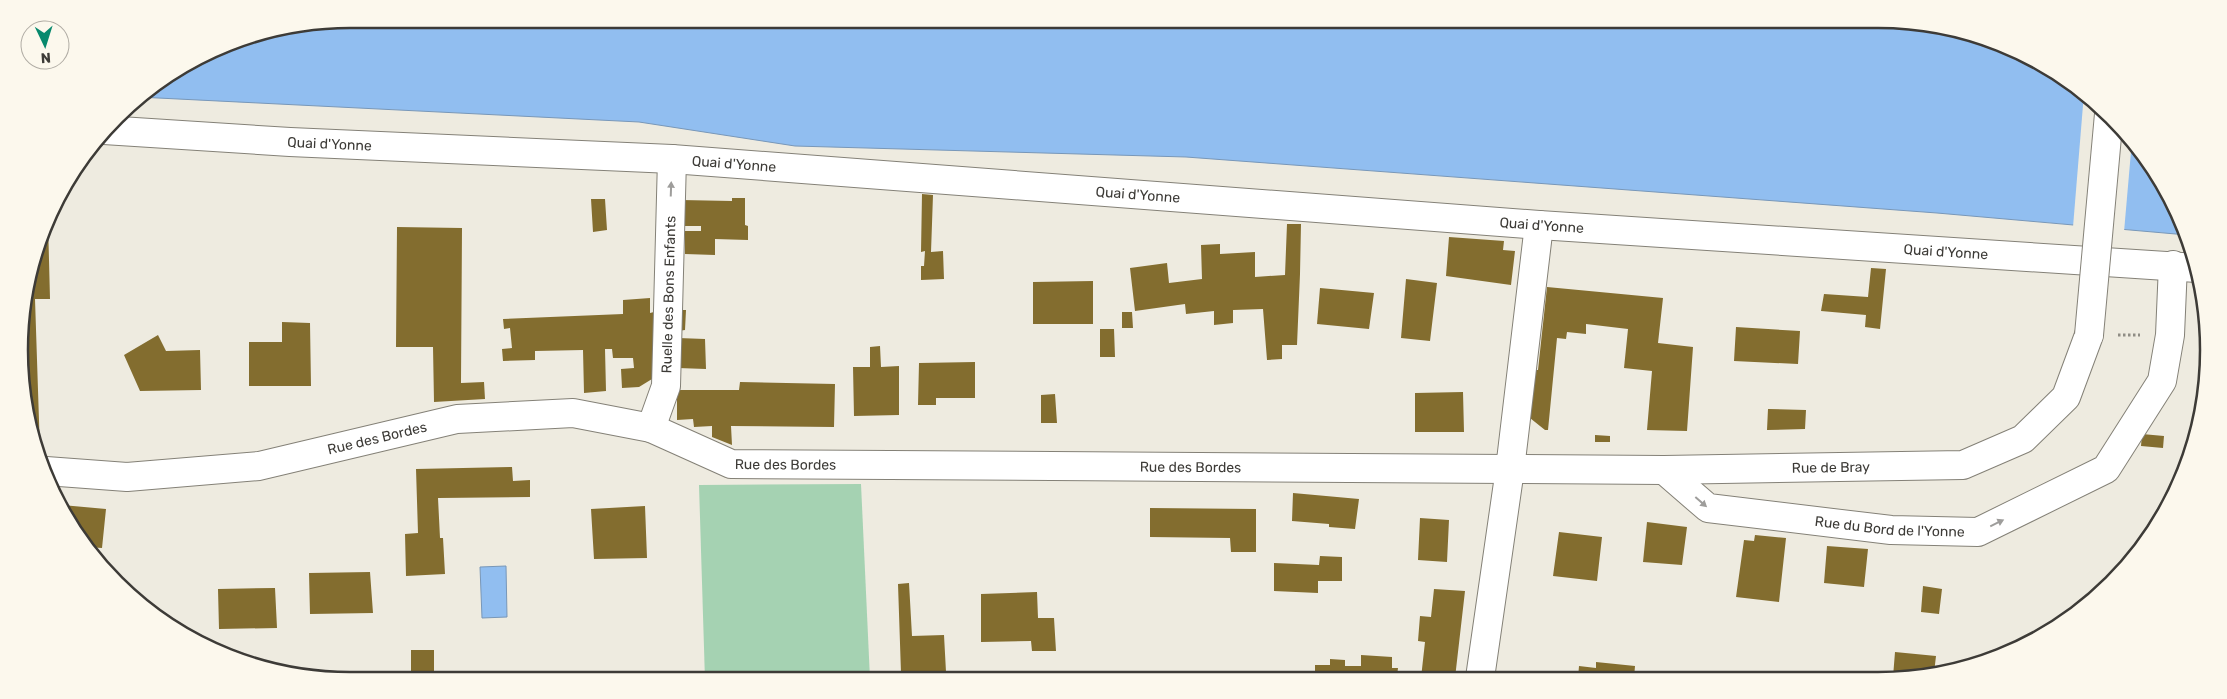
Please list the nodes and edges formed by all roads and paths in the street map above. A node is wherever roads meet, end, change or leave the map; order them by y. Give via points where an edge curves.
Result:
1 (2108, 125) edge
2 (113, 131) edge
3 (672, 159) junction
4 (1539, 225) junction
5 (2185, 266) edge
6 (2089, 335) junction
7 (2170, 335) junction
8 (651, 428) junction
9 (1510, 469) junction
10 (1664, 470) junction
11 (51, 471) edge
12 (1481, 672) edge

1 - 6 street, Rue de Bray, bridge
2 - 3 street, Quai d'Yonne via 300,143
3 - 4 street, Quai d'Yonne
8 -> 3 street, Ruelle des Bons Enfants via 666,386
4 - 5 street, Quai d'Yonne
4 - 9 street
5 - 7 street, Rue du Bord de l'Yonne
6 - 7 path
6 - 10 street, Rue de Bray via 2066,397 2023,439 1963,465
10 -> 7 street, Rue du Bord de l'Yonne via 1708,508 1891,530 1978,532 2106,469 2162,381
8 - 9 street, Rue des Bordes via 731,464
8 - 11 street, Rue des Bordes via 573,412 457,419 259,466 127,477
9 - 10 street, Rue de Bray
9 - 12 street

